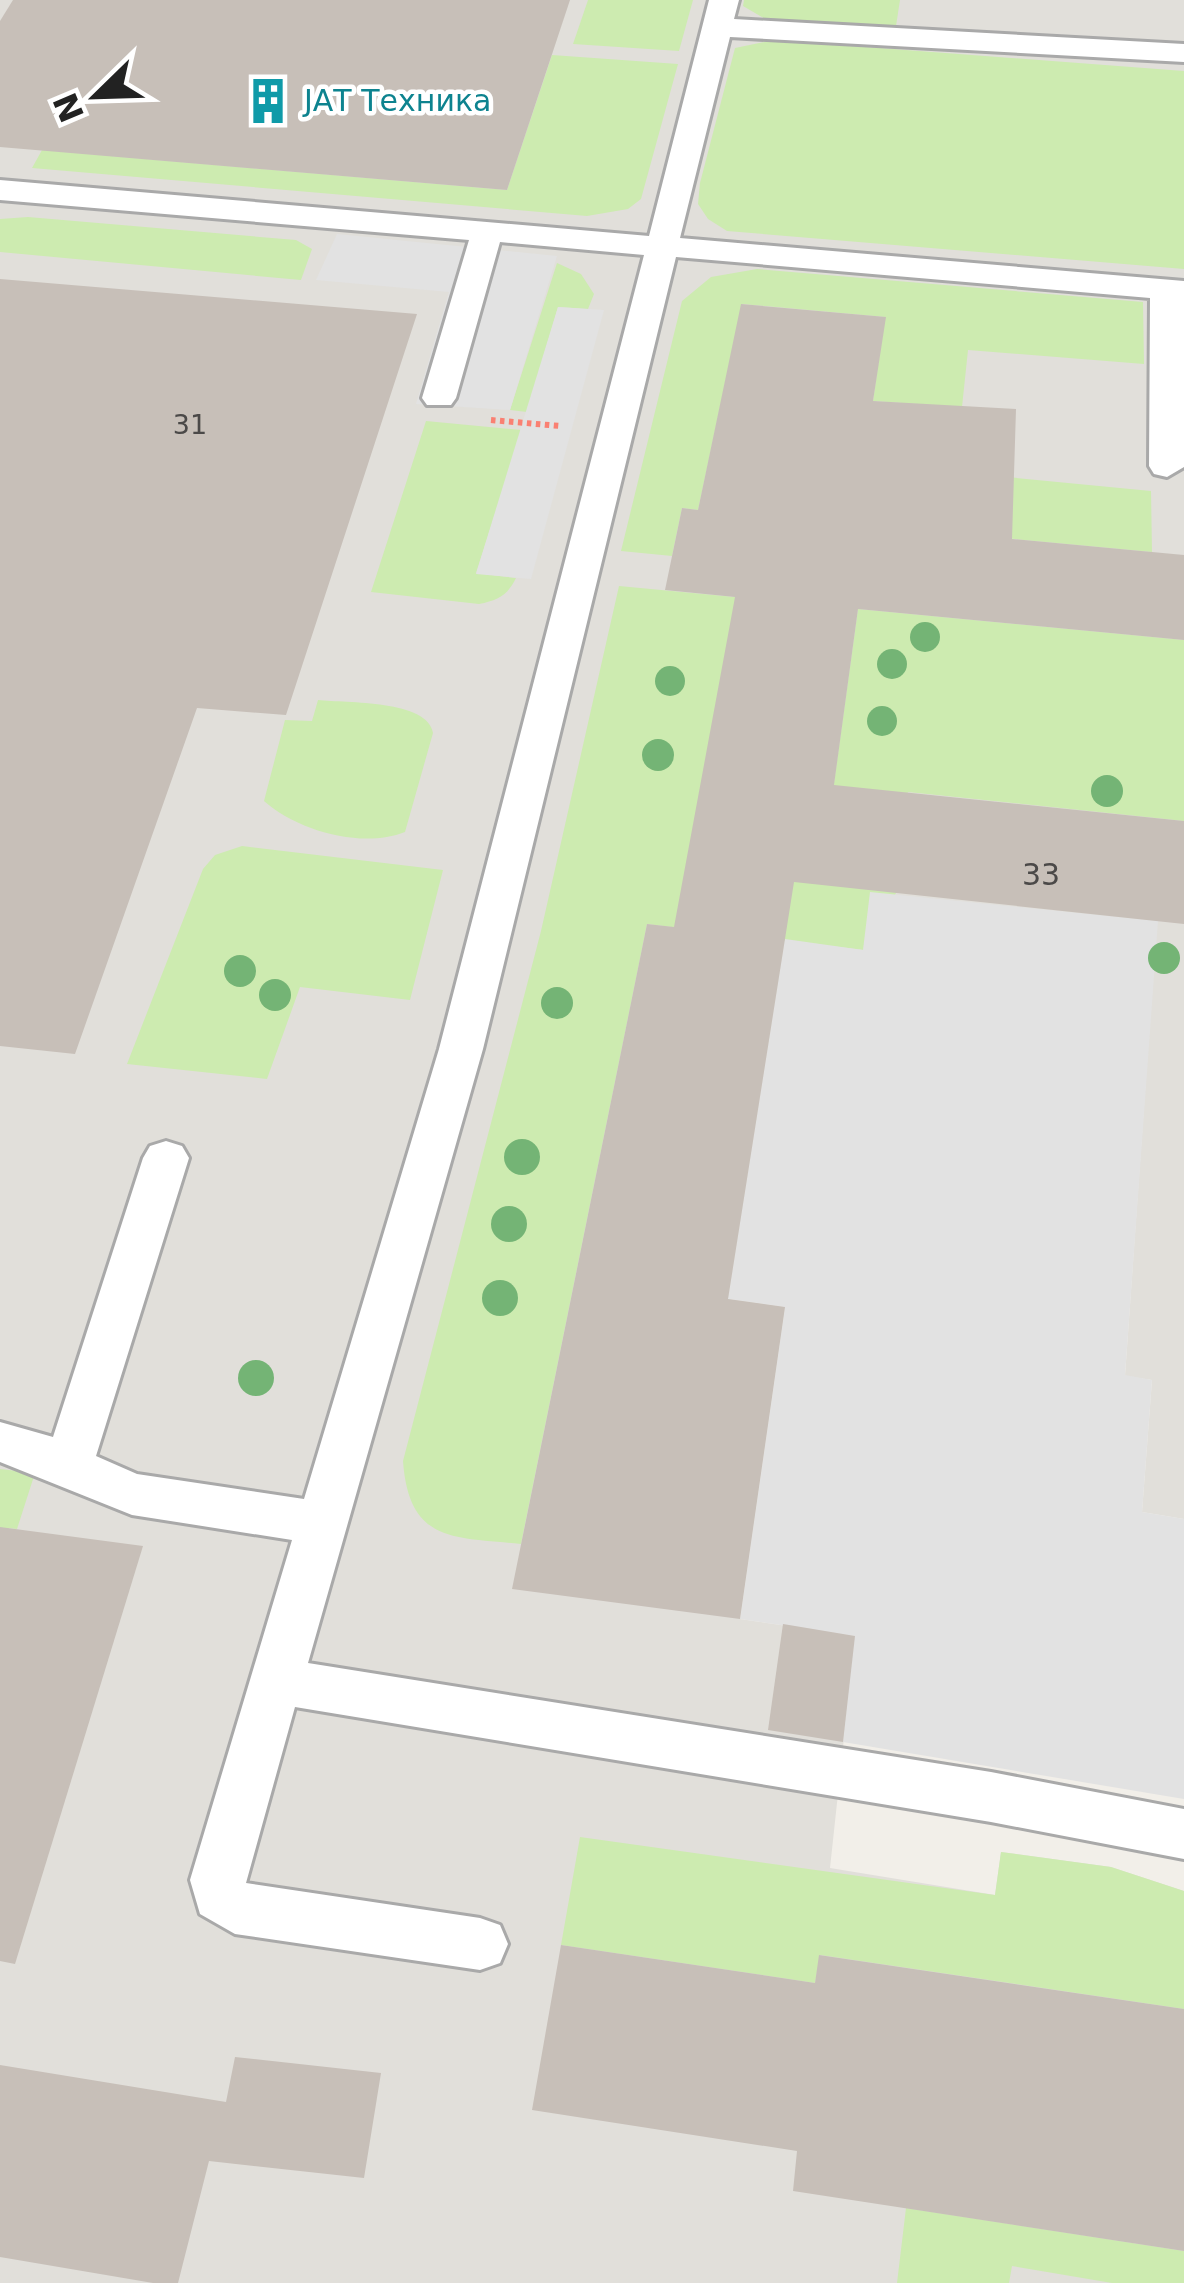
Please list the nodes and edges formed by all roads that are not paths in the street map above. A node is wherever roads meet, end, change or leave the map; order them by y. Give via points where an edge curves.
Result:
1 (720, 14) edge
2 (1184, 53) edge
3 (0, 190) edge
4 (487, 233) junction
5 (660, 248) junction
6 (1176, 290) edge
7 (439, 398) dead end
8 (1167, 466) dead end
9 (166, 1158) dead end
10 (0, 1442) edge
11 (68, 1468) junction
12 (323, 1523) junction
13 (278, 1681) junction
14 (1184, 1834) edge
15 (480, 1944) dead end

1 - 2 lane
1 - 5 lane
3 - 4 lane
4 - 5 lane
4 - 7 lane
5 - 6 lane
5 - 12 lane via 461,1049
6 - 8 lane
9 - 11 lane
10 - 11 lane
11 - 12 lane via 132,1495
12 - 13 lane
13 - 14 lane
13 - 15 lane via 218,1880 220,1896 235,1908

